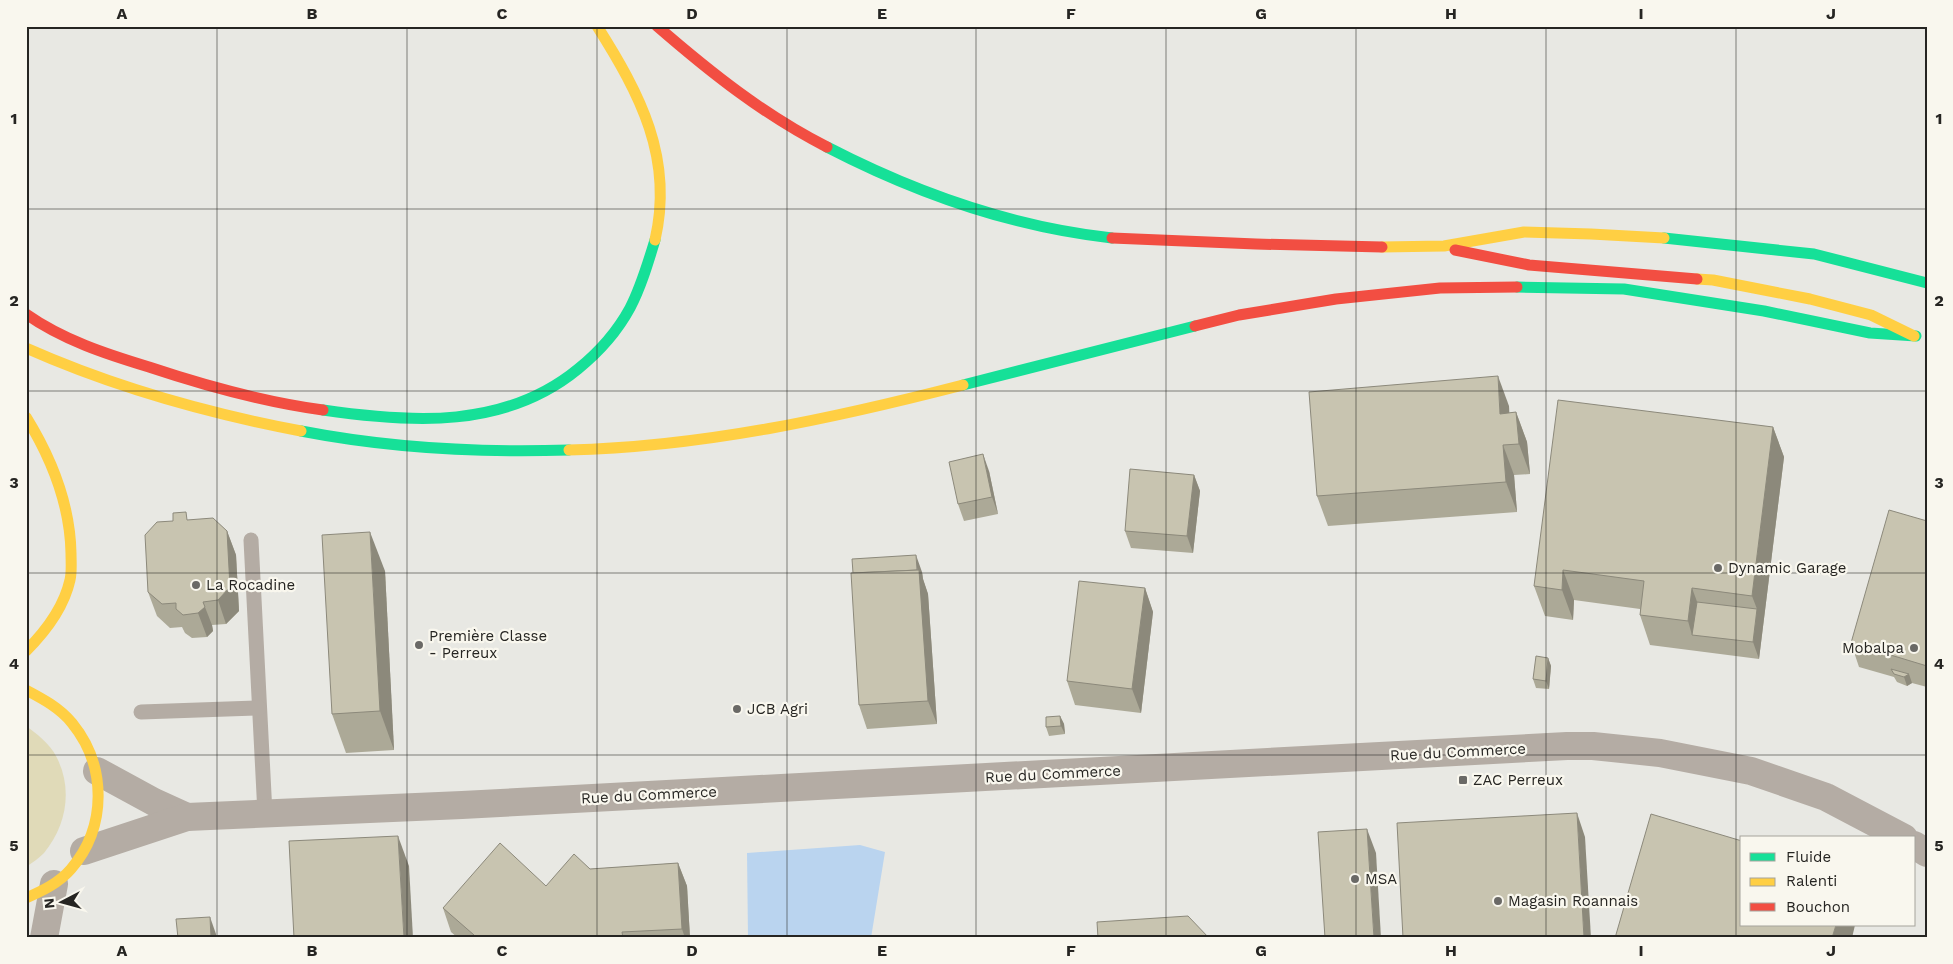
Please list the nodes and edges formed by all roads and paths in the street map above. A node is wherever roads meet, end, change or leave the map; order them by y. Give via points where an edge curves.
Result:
1 (597, 26) edge
2 (657, 26) edge
3 (1437, 247) junction
4 (1927, 283) edge
5 (26, 314) edge
6 (1921, 338) edge
7 (26, 348) edge
8 (26, 417) edge
9 (251, 540) dead end
10 (26, 651) edge
11 (26, 690) edge
12 (260, 708) junction
13 (141, 712) dead end
14 (97, 771) junction
15 (265, 814) junction
16 (187, 817) junction
17 (1900, 836) edge
18 (1916, 846) edge
19 (84, 852) junction
20 (1927, 853) edge
21 (54, 884) junction
22 (26, 898) edge
23 (44, 938) edge

1 - 5 main road via 638,97 654,142 662,203 655,242 626,315 602,347 574,374 539,395 498,411 462,418 382,418 333,412 175,377 97,351
2 - 3 main road via 686,53 769,114 835,154 912,188 994,215 1037,226 1106,237 1316,246
3 - 4 main road via 1531,232 1618,233 1823,256
3 - 6 main road via 1529,265 1713,280 1871,315
6 - 7 main road via 1870,333 1764,310 1624,290 1440,288 1336,299 1238,315 876,408 768,428 691,441 606,449 504,452 322,435 247,421 156,397 69,367
8 - 10 main road via 39,436 54,470 72,546 67,586 42,634
9 - 12 lane
11 - 14 main road via 59,709 76,726 89,747
12 - 13 lane
12 - 15 lane
14 - 16 street, Rue du Commerce
14 - 19 main road via 98,813
15 - 16 street, Rue du Commerce
15 - 17 street, Rue du Commerce via 1593,746 1660,753 1752,771 1826,797
16 - 19 street, Rue du Commerce
18 - 20 street
19 - 21 main road
21 - 22 main road
21 - 23 street

